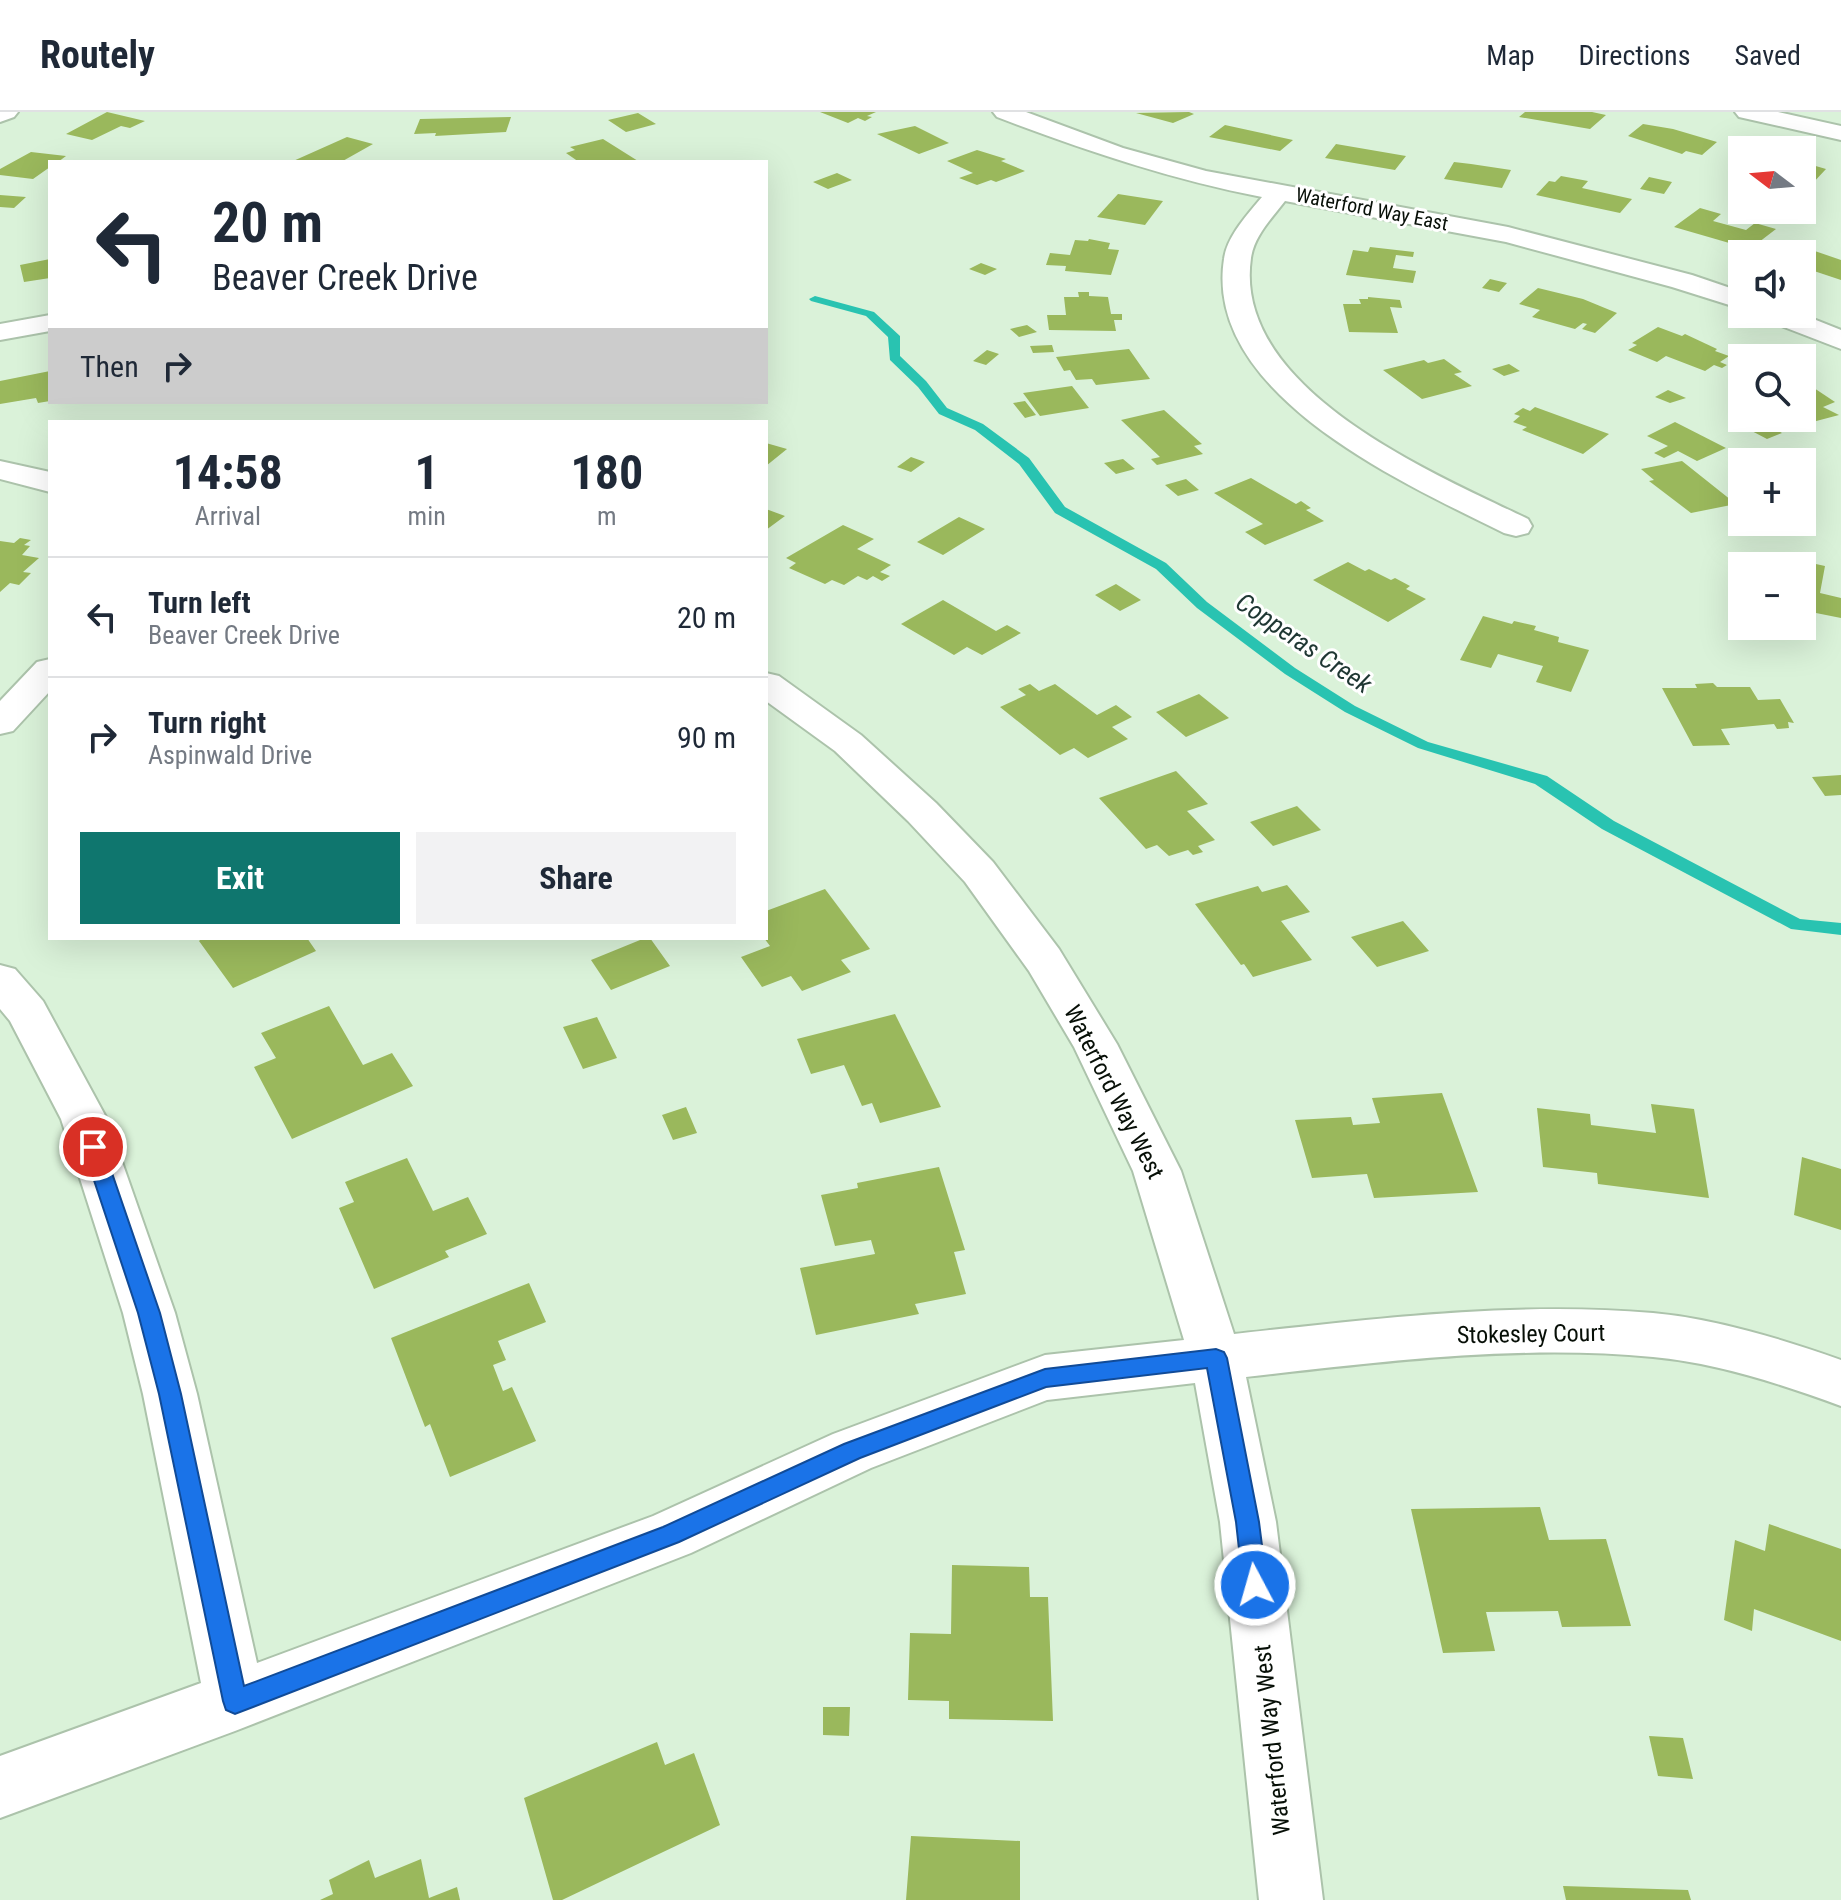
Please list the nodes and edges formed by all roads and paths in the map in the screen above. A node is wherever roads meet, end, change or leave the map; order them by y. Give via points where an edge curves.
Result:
1 (6, 112) edge
2 (1005, 112) edge
3 (1747, 112) edge
4 (0, 115) edge
5 (1841, 133) edge
6 (1279, 192) junction
7 (1728, 296) edge
8 (48, 323) edge
9 (1811, 328) edge
10 (0, 332) edge
11 (1841, 340) edge
12 (0, 470) edge
13 (48, 482) edge
14 (1516, 526) dead end
15 (48, 672) edge
16 (768, 685) edge
17 (0, 723) edge
18 (0, 980) edge
19 (1216, 1358) junction
20 (1841, 1383) edge
21 (235, 1701) junction
22 (0, 1787) edge
23 (1291, 1900) edge

1 - 4 street
2 - 6 street, Waterford Way East via 1114,153
3 - 5 street
6 - 7 street, Waterford Way East via 1508,235
6 - 14 street via 1241,244 1236,262 1237,303 1259,353 1304,402 1368,447
8 - 10 street
9 - 11 street
12 - 13 street
15 - 17 street
16 - 19 street, Waterford Way West via 848,743 922,812 979,872 1044,960 1095,1044 1157,1171
18 - 21 street via 27,1012 84,1119 149,1313
19 - 20 street, Stokesley Court via 1396,1338 1583,1331 1656,1335 1773,1359
19 - 21 street, Stokesley Court via 1045,1378 852,1451 671,1535
19 - 23 street, Waterford Way West via 1248,1522
21 - 22 street, Stokesley Court

